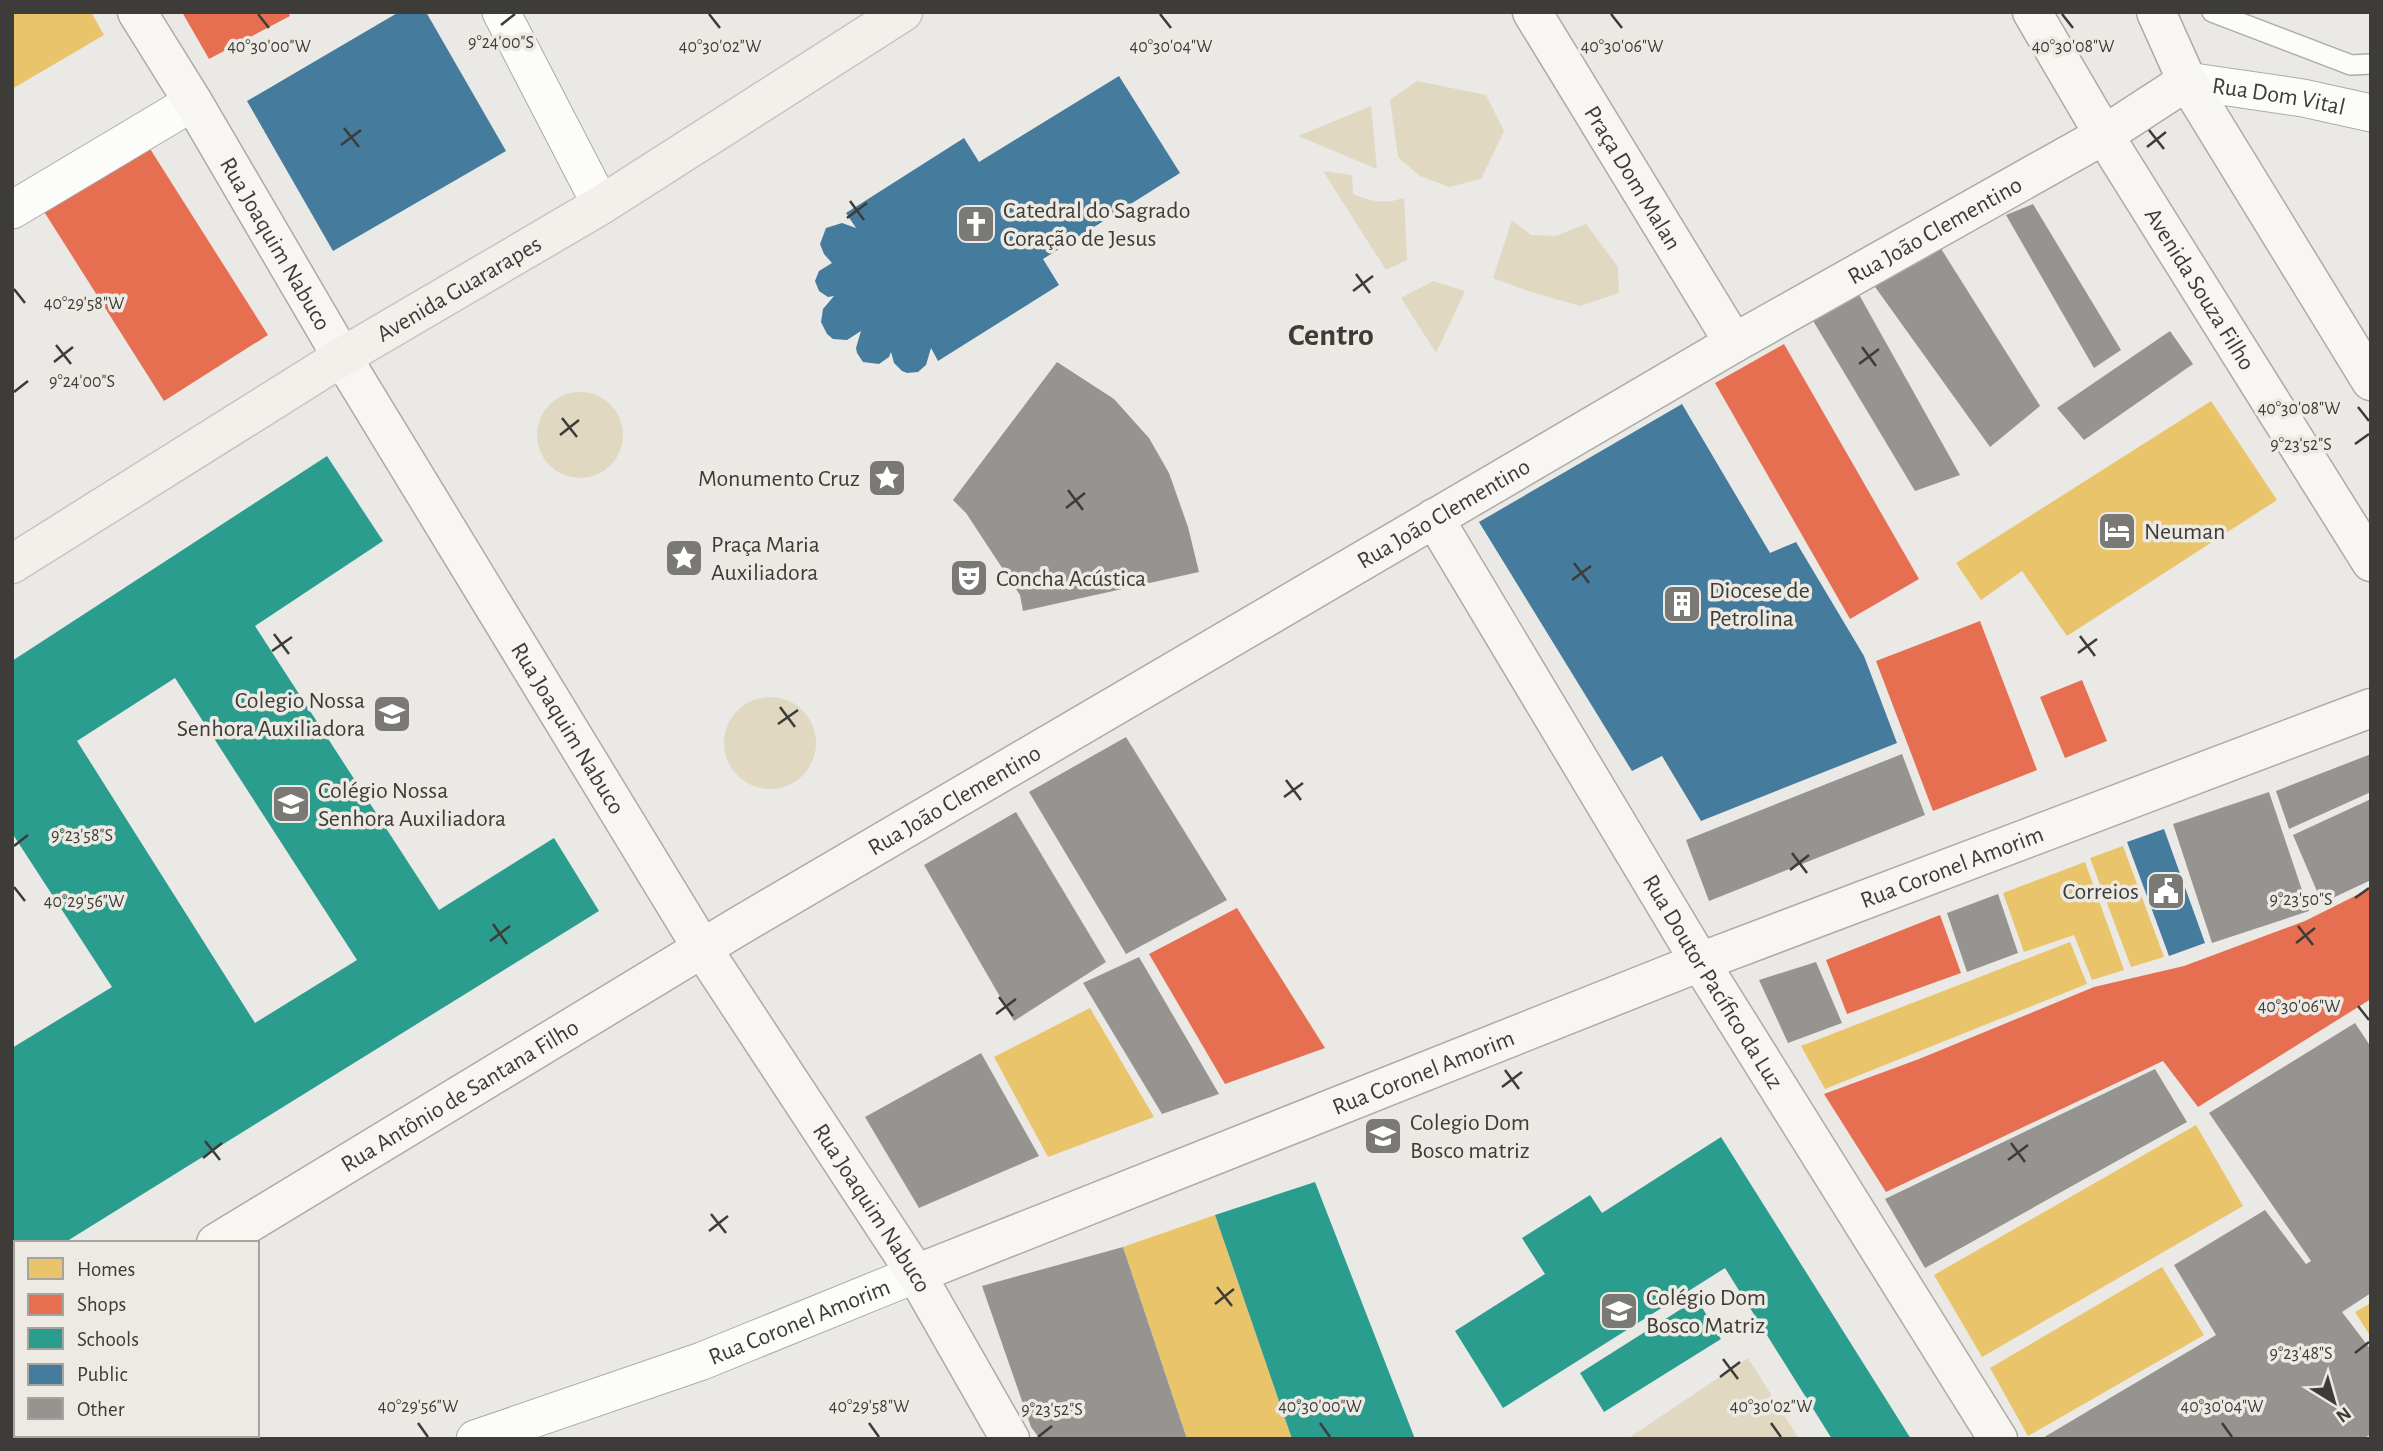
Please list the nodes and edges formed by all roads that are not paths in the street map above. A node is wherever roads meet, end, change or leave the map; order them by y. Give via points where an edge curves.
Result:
1 (137, 12) edge
2 (501, 12) edge
3 (903, 12) edge
4 (1532, 12) edge
5 (2032, 12) edge
6 (2156, 12) edge
7 (2212, 12) edge
8 (2371, 64) edge
9 (2187, 81) junction
10 (193, 102) junction
11 (2371, 113) edge
12 (2104, 135) junction
13 (601, 205) junction
14 (12, 210) edge
15 (1734, 343) junction
16 (341, 358) junction
17 (2371, 381) edge
18 (1434, 518) junction
19 (2371, 562) edge
20 (12, 564) edge
21 (2371, 708) edge
22 (702, 948) junction
23 (1700, 962) junction
24 (219, 1241) edge
25 (916, 1274) junction
26 (475, 1439) edge
27 (1010, 1439) edge
28 (1998, 1439) edge

1 - 10 main road, Rua Joaquim Nabuco
2 - 13 street
3 - 13 main road, Avenida Guararapes
4 - 15 main road, Praça Dom Malan
5 - 12 main road, Avenida Souza Filho
6 - 9 main road
7 - 8 lane via 2351,65
9 - 11 street, Rua Dom Vital
9 - 12 main road, Rua João Clementino
9 - 17 main road
10 - 14 street
10 - 16 main road, Rua Joaquim Nabuco
12 - 15 main road, Rua João Clementino
12 - 19 main road, Avenida Souza Filho
13 - 16 main road, Avenida Guararapes
15 - 18 main road, Rua João Clementino
16 - 20 main road, Avenida Guararapes
16 - 22 main road, Rua Joaquim Nabuco
18 - 22 main road, Rua João Clementino
18 - 23 main road, Rua Doutor Pacífico da Luz
21 - 23 main road, Rua Coronel Amorim
22 - 24 main road, Rua Antônio de Santana Filho
22 - 25 main road, Rua Joaquim Nabuco
23 - 25 main road, Rua Coronel Amorim
23 - 28 main road, Rua Doutor Pacífico da Luz
25 - 26 street, Rua Coronel Amorim via 702,1361
25 - 27 main road, Rua Joaquim Nabuco

